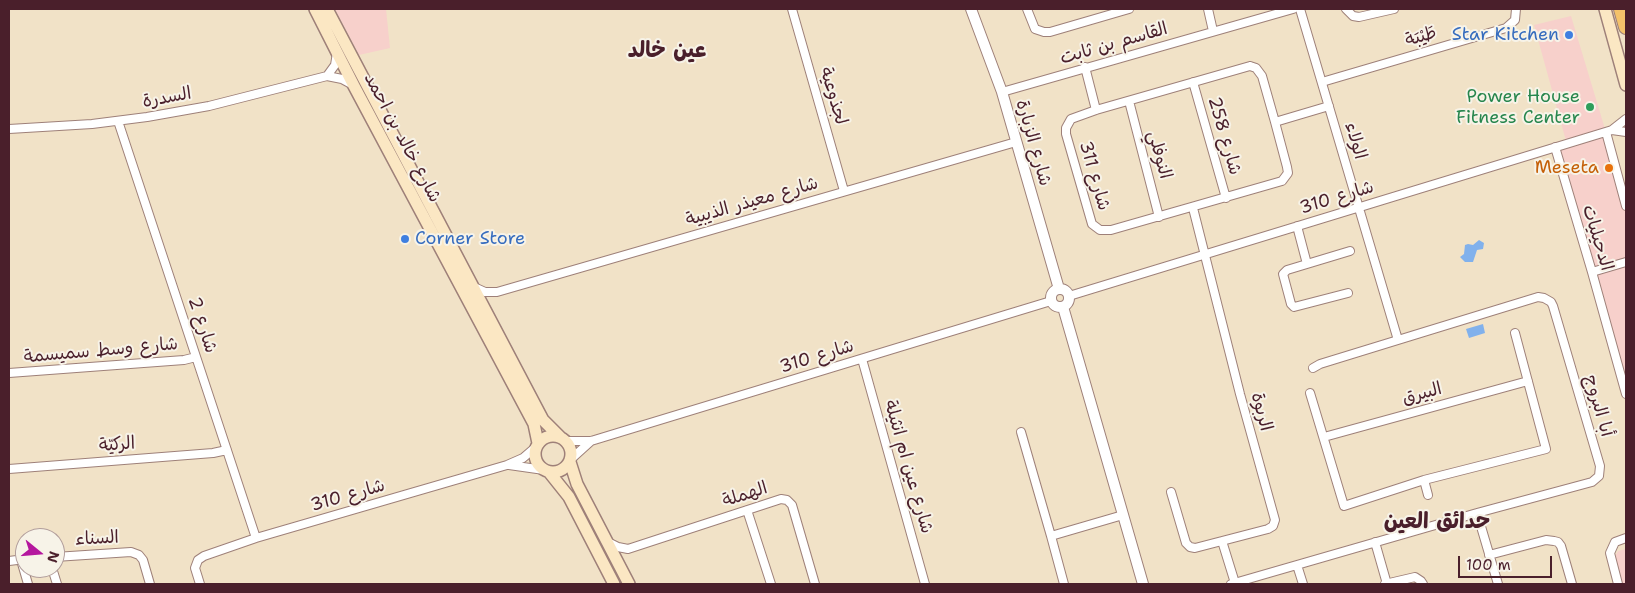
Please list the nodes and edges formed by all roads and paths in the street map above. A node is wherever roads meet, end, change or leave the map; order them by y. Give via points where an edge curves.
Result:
1 (315, 9) edge
2 (327, 9) edge
3 (792, 9) edge
4 (971, 9) edge
5 (1027, 9) edge
6 (1129, 9) edge
7 (1208, 9) edge
8 (1293, 9) edge
9 (1300, 9) edge
10 (1346, 9) edge
11 (1394, 9) edge
12 (1516, 9) edge
13 (1605, 9) edge
14 (1621, 9) edge
15 (1103, 12) edge
16 (1626, 27) edge
17 (1213, 31) junction
18 (337, 52) junction
19 (1085, 68) junction
20 (327, 76) junction
21 (1193, 82) junction
22 (1322, 82) junction
23 (1626, 85) edge
24 (354, 86) junction
25 (1002, 92) junction
26 (1129, 100) junction
27 (1329, 106) junction
28 (1096, 110) junction
29 (1626, 119) edge
30 (118, 121) junction
31 (1275, 122) junction
32 (9, 129) edge
33 (1609, 131) junction
34 (1626, 132) edge
35 (1016, 142) junction
36 (1555, 147) junction
37 (844, 191) junction
38 (1226, 198) junction
39 (1626, 206) edge
40 (1193, 208) junction
41 (1358, 208) junction
42 (1159, 217) junction
43 (1297, 226) junction
44 (1350, 251) dead end
45 (1206, 253) junction
46 (1626, 262) edge
47 (1307, 264) junction
48 (1592, 272) junction
49 (474, 287) junction
50 (1059, 289) junction
51 (497, 292) junction
52 (1348, 293) dead end
53 (1069, 296) junction
54 (1051, 301) junction
55 (1063, 307) junction
56 (486, 310) junction
57 (1515, 333) dead end
58 (1398, 340) junction
59 (196, 357) junction
60 (862, 359) junction
61 (1313, 368) dead end
62 (9, 373) edge
63 (1528, 381) junction
64 (1310, 393) dead end
65 (1626, 394) edge
66 (1020, 432) dead end
67 (1324, 437) junction
68 (563, 439) junction
69 (591, 441) junction
70 (538, 445) junction
71 (227, 450) junction
72 (570, 461) junction
73 (507, 465) junction
74 (9, 469) edge
75 (547, 471) junction
76 (1424, 480) junction
77 (1171, 492) dead end
78 (1428, 495) dead end
79 (747, 510) junction
80 (1477, 513) junction
81 (1123, 515) junction
82 (1051, 536) junction
83 (256, 538) junction
84 (1626, 538) edge
85 (606, 541) junction
86 (1222, 541) junction
87 (1375, 542) junction
88 (628, 549) junction
89 (1489, 555) junction
90 (65, 556) edge
91 (1297, 565) junction
92 (621, 569) junction
93 (150, 584) edge
94 (200, 584) edge
95 (614, 584) edge
96 (629, 584) edge
97 (771, 584) edge
98 (814, 584) edge
99 (926, 584) edge
100 (1064, 584) edge
101 (1143, 584) edge
102 (1233, 584) edge
103 (1303, 584) edge
104 (1386, 584) edge
105 (1424, 584) edge
106 (1498, 584) edge
107 (1572, 584) edge
108 (1618, 584) edge

1 - 18 main road, شارع خالد بن احمد
2 - 49 main road, شارع خالد بن احمد
3 - 37 street, لجذوعية
4 - 25 street, شارع الزبارة
5 - 15 street via 1035,29 1044,32
6 - 15 street
7 - 17 street
8 - 17 street, القاسم بن ثابت
9 - 22 street, الولاء
10 - 11 street via 1359,17
12 - 22 street, طَيْبَة via 1515,20 1506,28
13 - 23 main road
14 - 16 highway
17 - 19 street, القاسم بن ثابت
18 - 20 street via 335,65
18 - 24 main road, شارع خالد بن احمد
19 - 25 street, القاسم بن ثابت
19 - 28 street
20 - 24 street
20 - 30 street, السدرة via 209,106
21 - 26 street, شارع 311
21 - 31 street, شارع 311 via 1243,67 1256,68 1262,76
21 - 38 street, شارع 258
22 - 27 street, الولاء
24 - 70 main road, شارع خالد بن احمد via 534,424
25 - 35 street, شارع الزبارة
26 - 28 street, شارع 311
26 - 42 street, النوفلي
27 - 31 street
27 - 41 street, الولاء
28 - 42 street, شارع 311 via 1071,119 1066,128 1092,224 1100,230 1110,230
29 - 33 street, شارع 310
30 - 32 street, السدرة
30 - 59 street, شارع 2
31 - 38 street, شارع 311 via 1287,167 1286,177 1277,183
33 - 34 street, شارع 310
33 - 36 street, شارع 310
33 - 39 street
35 - 37 street, شارع معيذر الذيبية
35 - 50 street, شارع الزبارة
36 - 41 street, شارع 310
36 - 48 street, الدحيليات
37 - 51 street, شارع معيذر الذيبية
38 - 40 street, شارع 311
40 - 42 street, شارع 311
40 - 45 street
41 - 43 street, شارع 310
41 - 58 street, الولاء
43 - 45 street, شارع 310
43 - 47 street
44 - 47 street
45 - 53 street, شارع 310
45 - 86 street, الربوة via 1275,520 1268,529
46 - 48 street
47 - 52 street via 1283,274 1292,306
48 - 65 street, الدحيليات
49 - 51 street, شارع معيذر الذيبية via 485,292
49 - 56 main road, شارع خالد بن احمد
50 - 53 street via 1066,290
50 - 54 street via 1051,295
51 - 56 street via 490,298
53 - 55 street via 1069,302
54 - 55 street via 1056,307
54 - 60 street, شارع 310
55 - 81 street
56 - 68 main road, شارع خالد بن احمد via 543,420
57 - 63 street
58 - 61 street, أبا البروج
58 - 80 street, أبا البروج via 1538,297 1548,299 1554,306 1600,466 1599,476 1592,482
59 - 62 street, شارع وسط سميسمة
59 - 71 street, شارع 2
60 - 69 street, شارع 310
60 - 99 street, شارع عين ام انثيلة
63 - 67 street, البيرق
63 - 76 street via 1546,449
64 - 67 street
66 - 82 street
67 - 76 street via 1344,506
68 - 69 street, شارع 310
68 - 70 main road via 550,436
68 - 72 main road via 571,450
69 - 72 street, شارع 310
70 - 73 street, شارع 310 via 523,458
70 - 75 main road via 535,457 540,467
71 - 74 street, الركيّة
71 - 83 street, شارع 2
72 - 75 main road via 559,472
72 - 85 main road via 574,477
73 - 75 street, شارع 310
73 - 83 street, شارع 310
75 - 95 main road via 569,497
76 - 78 street
77 - 86 street, الربوة via 1186,543 1195,548
79 - 88 street, الهملة
79 - 97 street
79 - 98 street, الهملة via 781,499 788,500
80 - 87 street, أبا البروج
80 - 89 street
81 - 82 street
81 - 101 street
82 - 100 street
83 - 94 street, شارع 310 via 198,560 195,568
84 - 108 street via 1615,542 1610,553
85 - 88 street
85 - 92 main road
86 - 102 street
87 - 91 street, أبا البروج
87 - 104 street
88 - 92 street
89 - 106 street
89 - 107 street via 1546,540 1558,542
90 - 93 street, السناء via 132,552 143,560
91 - 102 street, أبا البروج
91 - 103 street
92 - 96 main road
104 - 105 street via 1415,577

